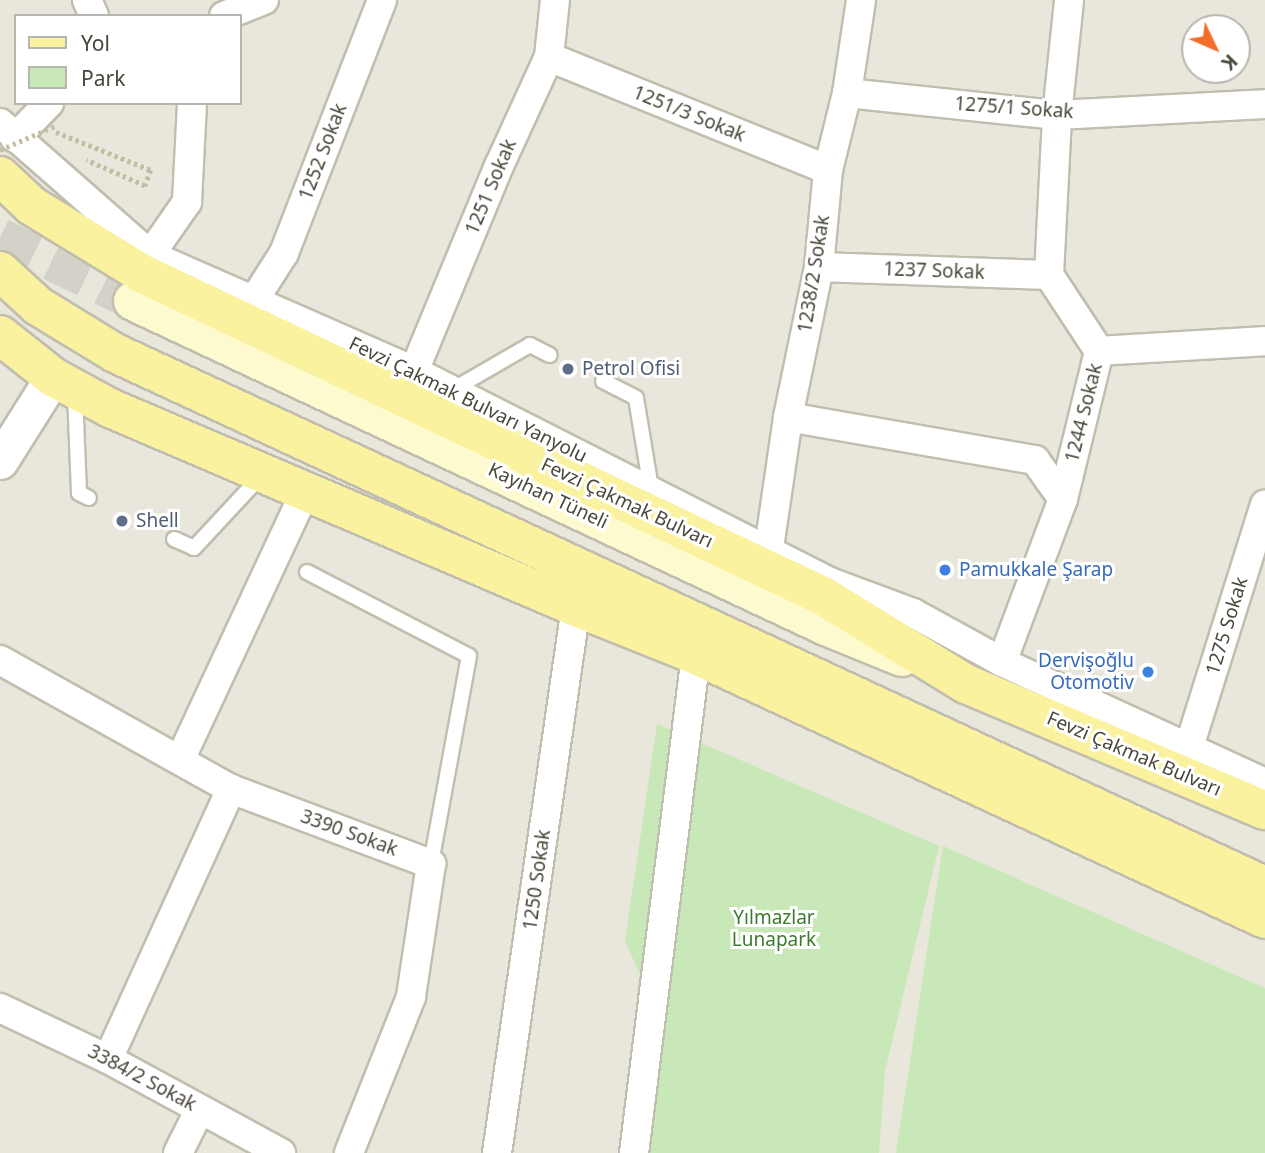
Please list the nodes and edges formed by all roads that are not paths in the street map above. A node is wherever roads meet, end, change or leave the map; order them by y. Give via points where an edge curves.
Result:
1 (264, 0) edge
2 (382, 0) edge
3 (555, 0) edge
4 (861, 0) edge
5 (1069, 0) edge
6 (229, 14) edge
7 (549, 57) junction
8 (847, 93) junction
9 (1265, 104) edge
10 (192, 105) edge
11 (1058, 115) junction
12 (29, 130) edge
13 (828, 170) junction
14 (0, 176) edge
15 (150, 255) junction
16 (819, 267) junction
17 (0, 271) edge
18 (1049, 275) junction
19 (254, 300) junction
20 (133, 301) tunnel mouth
21 (0, 335) edge
22 (1265, 341) edge
23 (1099, 351) junction
24 (550, 355) dead end
25 (414, 371) junction
26 (603, 381) dead end
27 (64, 382) junction
28 (452, 390) junction
29 (788, 417) junction
30 (0, 461) edge
31 (262, 474) junction
32 (651, 489) junction
33 (304, 492) junction
34 (89, 498) dead end
35 (1063, 499) junction
36 (1265, 505) edge
37 (174, 539) dead end
38 (769, 548) junction
39 (307, 572) dead end
40 (576, 607) junction
41 (696, 655) junction
42 (0, 660) edge
43 (1002, 662) junction
44 (966, 684) junction
45 (1189, 747) junction
46 (180, 760) junction
47 (1265, 783) edge
48 (231, 789) junction
49 (1265, 810) edge
50 (431, 864) junction
51 (1265, 886) edge
52 (1265, 919) edge
53 (0, 1008) edge
54 (108, 1059) junction
55 (200, 1109) junction
56 (178, 1153) edge
57 (281, 1153) edge
58 (349, 1153) edge
59 (497, 1153) edge
60 (634, 1153) edge

1 - 6 street
2 - 19 street, 1252 Sokak via 284,253
3 - 7 street, 1251 Sokak
4 - 8 street, 1238/2 Sokak
5 - 11 street
7 - 13 street, 1251/3 Sokak
7 - 25 street, 1251 Sokak
8 - 11 street, 1275/1 Sokak
8 - 13 street, 1238/2 Sokak
9 - 11 street, 1275/1 Sokak
10 - 15 street via 187,202
11 - 18 street
12 - 15 street, Fevzi Çakmak Bulvarı Yanyolu
13 - 16 street, 1238/2 Sokak
14 - 44 main road, Fevzi Çakmak Bulvarı via 32,206 143,274 823,596
15 - 19 street, Fevzi Çakmak Bulvarı Yanyolu
16 - 18 street, 1237 Sokak
16 - 29 street, 1238/2 Sokak
17 - 51 main road via 38,306 115,353
18 - 23 street, 1244 Sokak
19 - 25 street, Fevzi Çakmak Bulvarı Yanyolu
20 - 44 main road, Kayıhan Tüneli via 813,620
21 - 27 main road
22 - 23 street
23 - 35 street, 1244 Sokak
24 - 28 lane via 530,345
25 - 28 street, Fevzi Çakmak Bulvarı Yanyolu
26 - 32 lane via 636,398
27 - 30 street
27 - 31 main road via 110,408
27 - 34 lane via 79,493
28 - 32 street, Fevzi Çakmak Bulvarı Yanyolu
29 - 35 street via 1035,460
29 - 38 street, 1238/2 Sokak
31 - 33 main road
31 - 37 lane via 194,548
32 - 38 street, Fevzi Çakmak Bulvarı Yanyolu
33 - 40 main road
33 - 46 street
35 - 43 street, 1244 Sokak
36 - 45 street, 1275 Sokak
38 - 43 street, Fevzi Çakmak Bulvarı Yanyolu via 830,582 913,613
39 - 50 lane via 469,656
40 - 41 main road
40 - 59 street, 1250 Sokak
41 - 52 main road
41 - 60 street
42 - 46 street, 3390 Sokak
43 - 45 street, Fevzi Çakmak Bulvarı Yanyolu
44 - 49 main road, Fevzi Çakmak Bulvarı
45 - 47 street, Fevzi Çakmak Bulvarı Yanyolu
46 - 48 street, 3390 Sokak
48 - 50 street, 3390 Sokak
48 - 54 street
50 - 58 street via 411,997
53 - 54 street, 3384/2 Sokak
54 - 55 street, 3384/2 Sokak
55 - 56 street
55 - 57 street, 3384/2 Sokak

